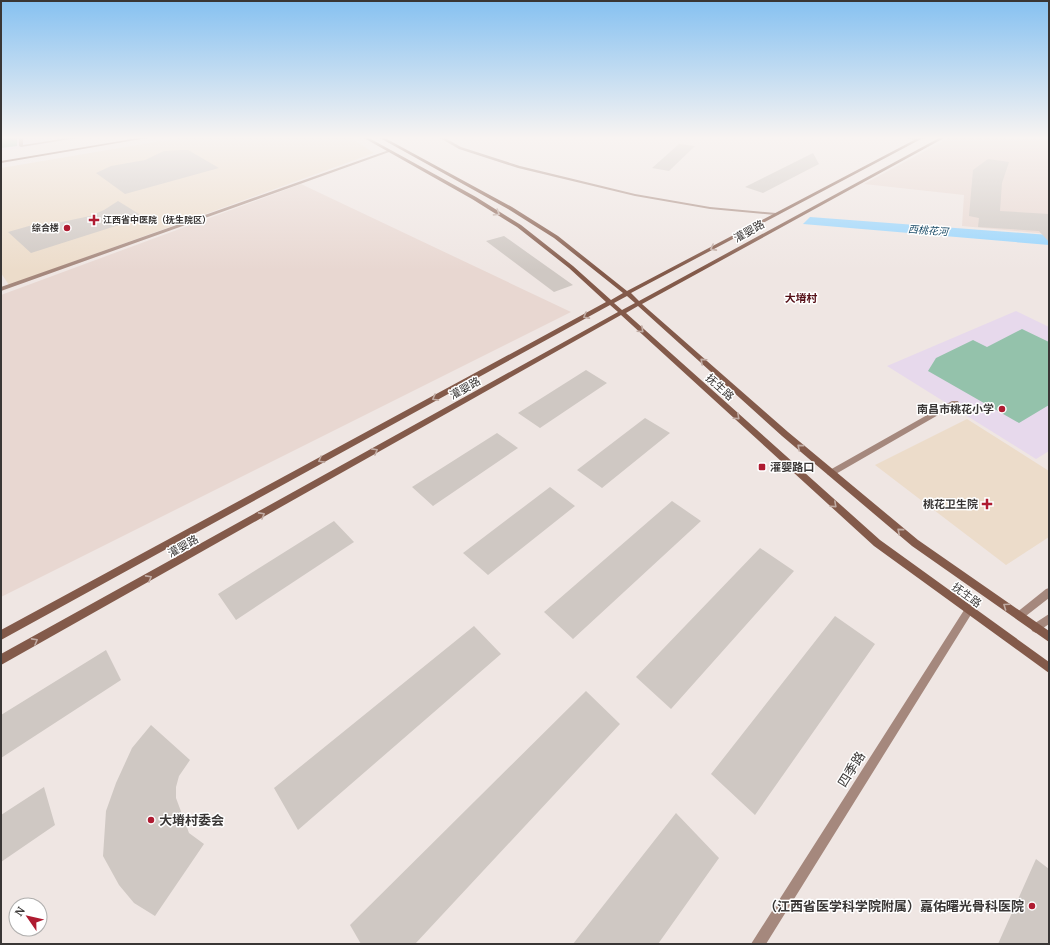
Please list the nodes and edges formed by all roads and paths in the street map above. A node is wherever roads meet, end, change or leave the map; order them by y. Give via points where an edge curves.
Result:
1 (302, 182) edge
2 (446, 182) edge
3 (463, 182) edge
4 (584, 182) edge
5 (836, 182) edge
6 (861, 182) edge
7 (776, 214) junction
8 (1, 289) edge
9 (627, 293) junction
10 (610, 302) junction
11 (639, 303) junction
12 (622, 313) junction
13 (955, 402) dead end
14 (831, 473) junction
15 (1049, 592) edge
16 (968, 610) junction
17 (1019, 616) junction
18 (1049, 618) edge
19 (1036, 628) junction
20 (1, 635) edge
21 (1049, 637) edge
22 (1, 660) edge
23 (1049, 668) edge
24 (758, 944) edge

1 - 8 street
2 -> 10 main road, 抚生路 via 519,226
3 - 9 main road, 抚生路 via 556,237
4 - 7 street via 710,208
5 - 7 main road, 灌婴路
6 - 11 main road, 灌婴路
7 -> 9 main road, 灌婴路
9 - 10 main road, 灌婴路
9 - 11 main road, 抚生路
10 - 12 main road, 抚生路
10 -> 20 main road, 灌婴路
11 - 12 main road, 灌婴路
14 -> 11 main road, 抚生路
12 -> 16 main road, 抚生路 via 877,543
22 -> 12 main road, 灌婴路
13 - 14 street
17 -> 14 main road, 抚生路 via 914,543
15 - 17 street
16 - 23 main road, 抚生路
16 - 24 street, 四季路
17 - 19 main road, 抚生路
18 - 19 street
19 - 21 main road, 抚生路

